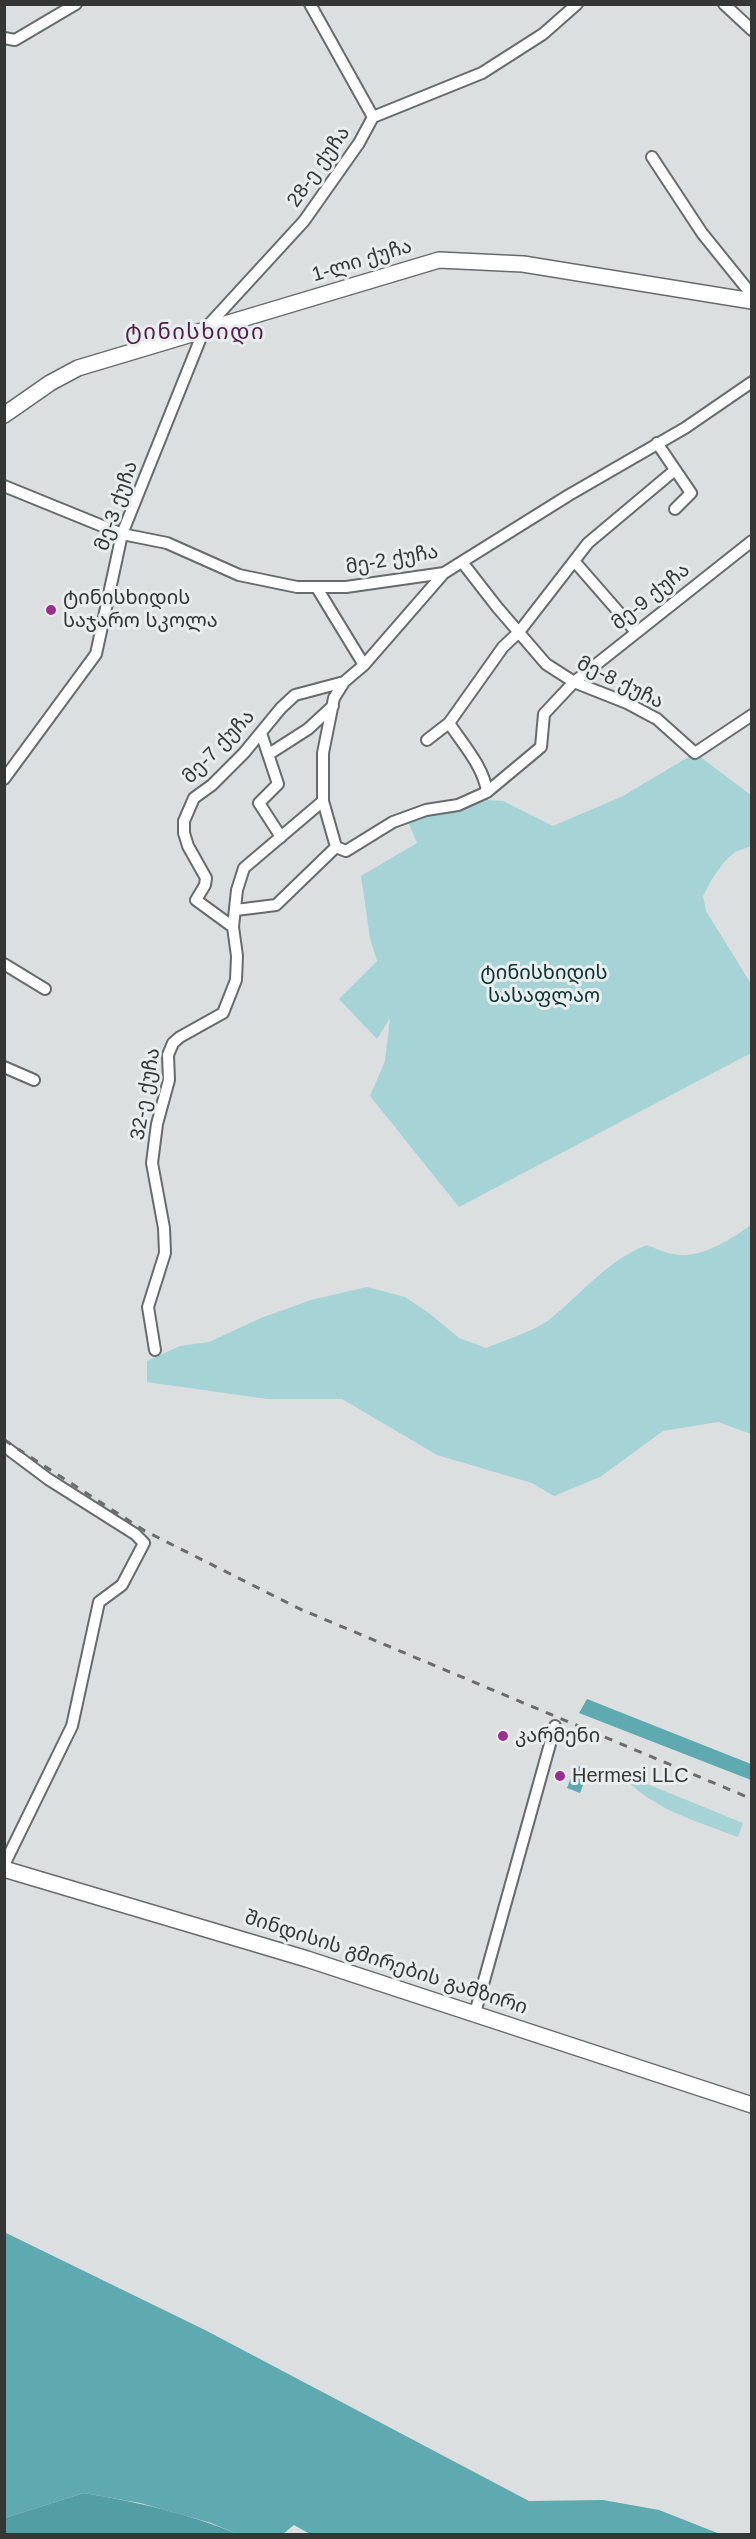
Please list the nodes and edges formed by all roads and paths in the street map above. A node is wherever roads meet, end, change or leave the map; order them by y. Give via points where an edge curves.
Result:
1 (76, 4) edge
2 (310, 4) edge
3 (577, 4) edge
4 (724, 4) edge
5 (752, 30) edge
6 (4, 38) edge
7 (374, 117) junction
8 (652, 157) dead end
9 (752, 295) edge
10 (752, 302) edge
11 (204, 330) junction
12 (752, 382) edge
13 (4, 415) edge
14 (657, 443) junction
15 (675, 470) junction
16 (4, 486) edge
17 (675, 509) dead end
18 (122, 534) junction
19 (752, 541) edge
20 (462, 562) junction
21 (575, 562) junction
22 (444, 573) junction
23 (317, 588) junction
24 (519, 632) junction
25 (636, 632) junction
26 (364, 665) junction
27 (344, 682) junction
28 (574, 682) junction
29 (333, 706) junction
30 (752, 715) edge
31 (449, 723) junction
32 (261, 733) junction
33 (427, 740) dead end
34 (269, 754) junction
35 (4, 779) edge
36 (487, 792) junction
37 (323, 801) junction
38 (281, 837) junction
39 (336, 847) junction
40 (236, 910) junction
41 (233, 927) junction
42 (4, 964) edge
43 (45, 988) dead end
44 (4, 1067) edge
45 (34, 1080) dead end
46 (155, 1350) dead end
47 (4, 1446) edge
48 (555, 1726) dead end
49 (4, 1867) edge
50 (475, 2013) junction
51 (752, 2106) edge

1 - 6 street via 15,40
2 - 7 street, 28-ე ქუჩა
3 - 7 street via 543,34 482,73
4 - 5 street
7 - 11 street, 28-ე ქუჩა via 304,221
8 - 9 street via 702,233
10 - 11 main road, 1-ლი ქუჩა via 523,264 439,260
11 - 13 main road, 1-ლი ქუჩა via 78,368
11 - 18 street, მე-3 ქუჩა
12 - 14 street, მე-2 ქუჩა
14 - 15 street
14 - 20 street, მე-2 ქუჩა
15 - 17 street via 691,493
15 - 21 street via 588,543
16 - 18 street, მე-2 ქუჩა
18 - 23 street, მე-2 ქუჩა via 167,543 239,575
18 - 35 street, მე-3 ქუჩა via 96,654
19 - 25 street, მე-9 ქუჩა
20 - 22 street, მე-2 ქუჩა
20 - 24 street, მე-8 ქუჩა
21 - 24 street
21 - 25 street
22 - 23 street, მე-2 ქუჩა
22 - 26 street
23 - 26 street
24 - 28 street, მე-8 ქუჩა via 546,663
24 - 31 street via 503,647
25 - 28 street, მე-9 ქუჩა
26 - 27 street
27 - 29 street
27 - 32 street, მე-7 ქუჩა via 295,695
28 - 30 street, მე-8 ქუჩა via 657,719 695,753
28 - 36 street, მე-9 ქუჩა via 544,714 541,747
29 - 34 street via 308,729
29 - 37 street via 323,753
31 - 33 street
31 - 36 street via 478,768
32 - 34 street
32 - 41 street, მე-7 ქუჩა via 212,785 194,798 184,821 188,846 206,878 196,900
34 - 38 street via 278,784 259,803
36 - 39 street, მე-9 ქუჩა via 458,805 426,810 393,822 346,851
37 - 38 street, 32-ე ქუჩა
37 - 39 street
38 - 40 street, 32-ე ქუჩა via 244,868
39 - 40 street via 276,905
40 - 41 street, 32-ე ქუჩა
41 - 46 street, 32-ე ქუჩა via 236,981 223,1013 180,1037 168,1054 169,1080 152,1163 165,1252 148,1307
42 - 43 street
44 - 45 street
47 - 49 street via 144,1543 122,1585 99,1602 72,1726
48 - 50 street
49 - 50 main road, შინდისის გმირების გამზირი
50 - 51 main road, შინდისის გმირების გამზირი

